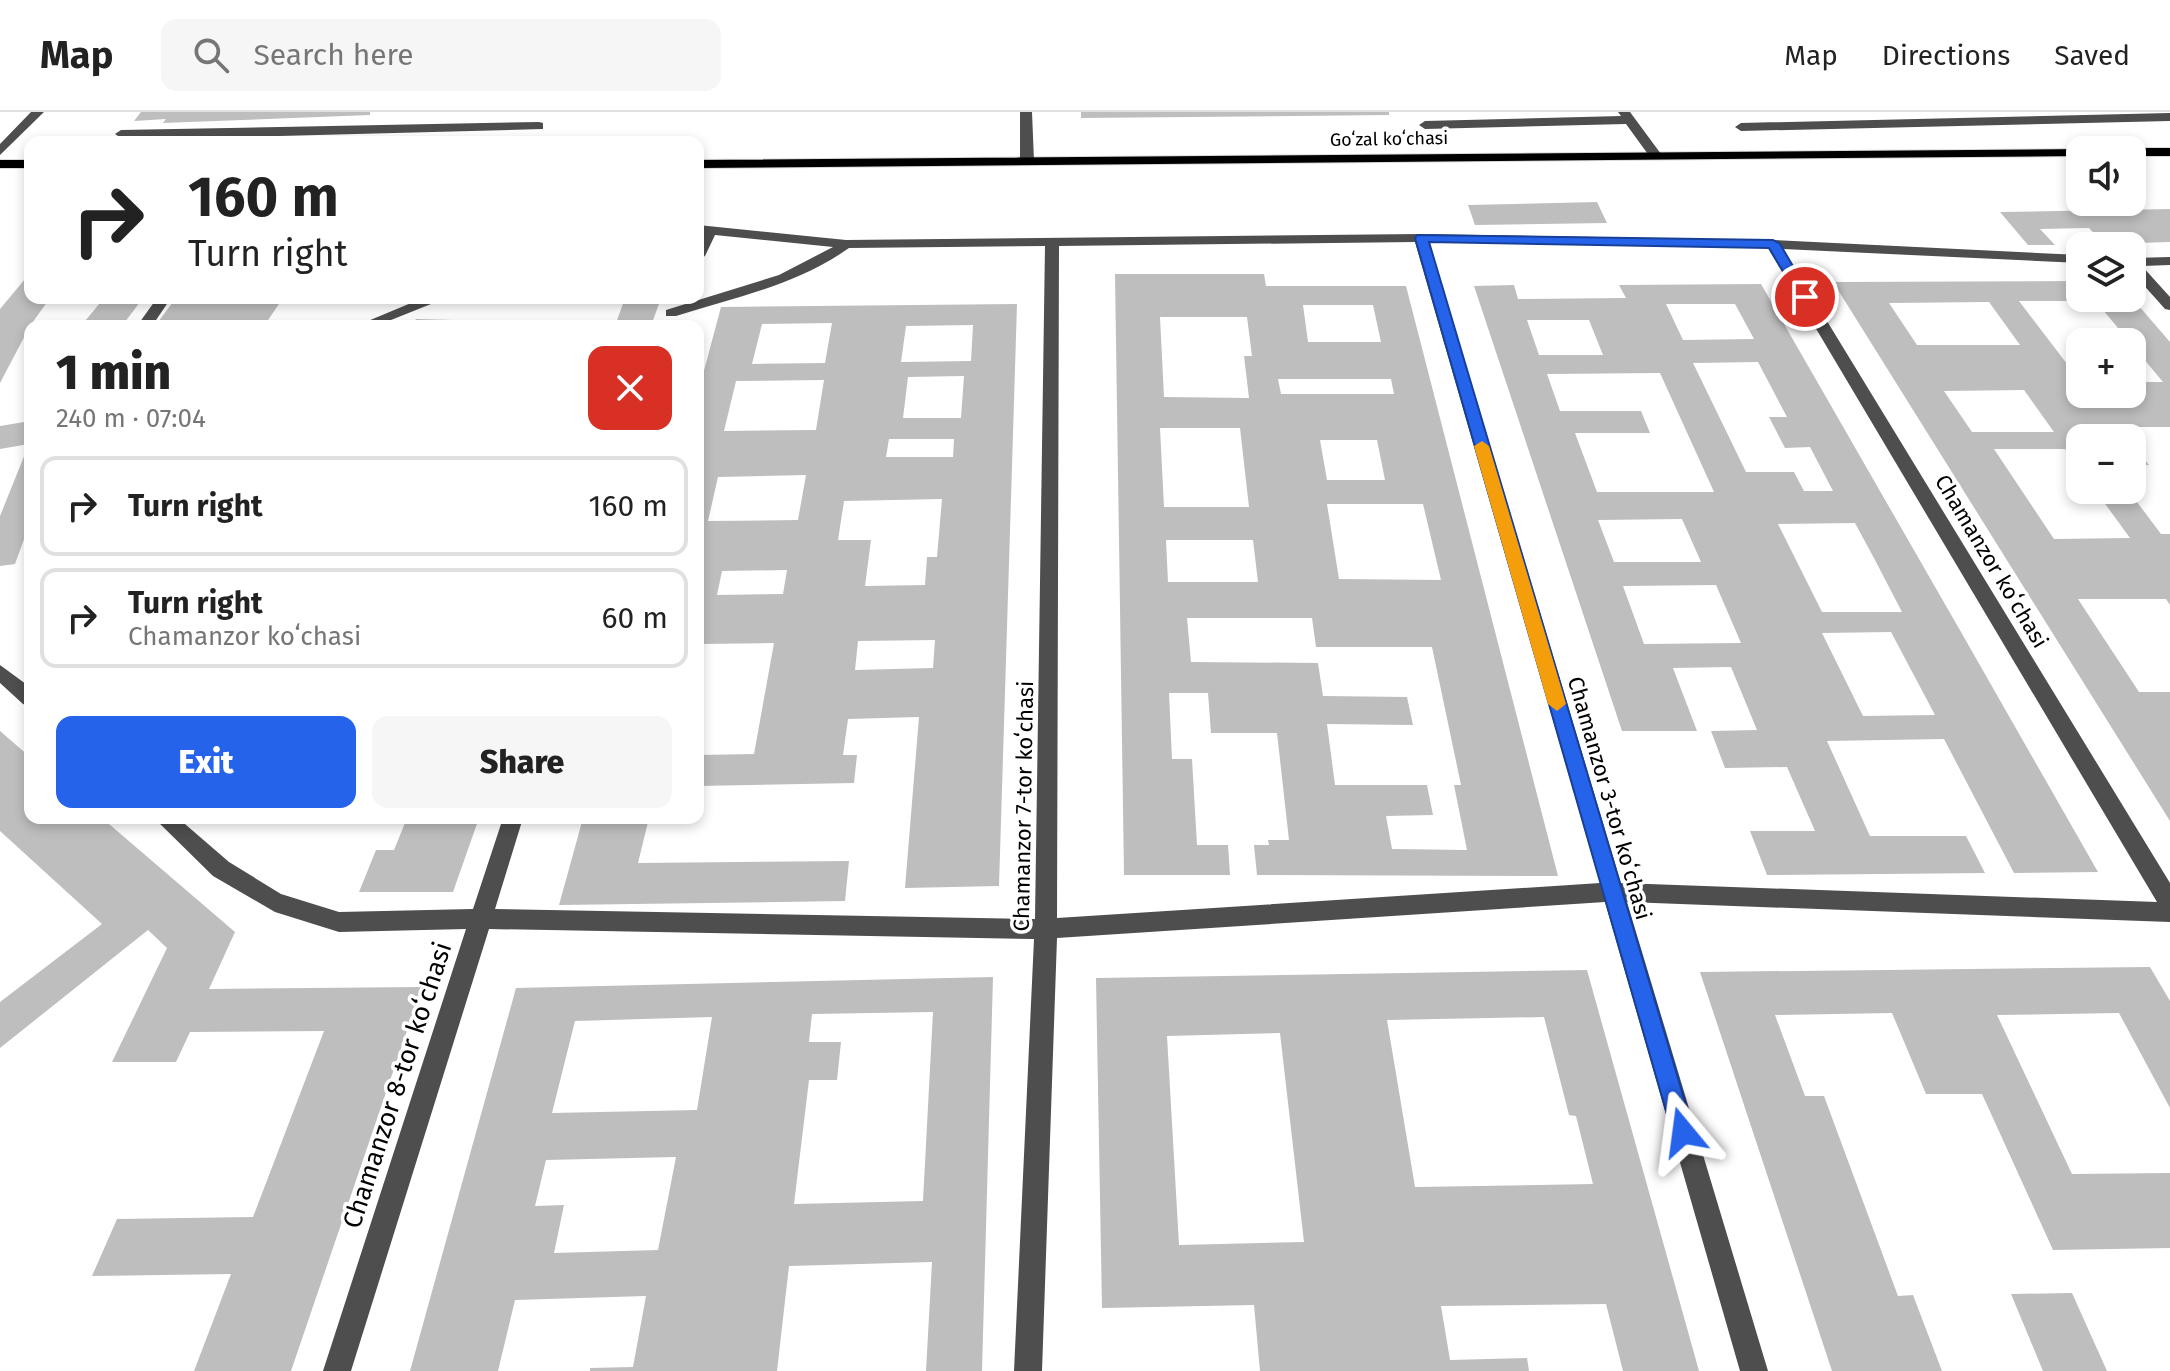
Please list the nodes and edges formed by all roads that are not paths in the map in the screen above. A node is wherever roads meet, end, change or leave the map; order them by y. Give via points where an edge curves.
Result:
1 (38, 112) edge
2 (1026, 112) edge
3 (2130, 115) edge
4 (1627, 116) edge
5 (2170, 117) edge
6 (1425, 125) dead end
7 (539, 126) dead end
8 (1741, 127) dead end
9 (121, 134) dead end
10 (222, 136) edge
11 (296, 136) edge
12 (0, 151) edge
13 (2066, 152) edge
14 (2146, 152) edge
15 (2170, 152) edge
16 (1655, 154) junction
17 (1027, 161) junction
18 (0, 164) edge
19 (24, 164) edge
20 (704, 164) edge
21 (704, 230) edge
22 (1421, 238) junction
23 (1052, 240) junction
24 (846, 244) junction
25 (1773, 244) junction
26 (2066, 258) edge
27 (2170, 261) edge
28 (2146, 262) edge
29 (2146, 278) edge
30 (417, 304) edge
31 (2170, 306) edge
32 (669, 319) edge
33 (377, 320) edge
34 (0, 672) edge
35 (24, 694) edge
36 (171, 824) edge
37 (511, 824) edge
38 (1612, 892) junction
39 (2170, 903) edge
40 (2170, 912) edge
41 (482, 919) junction
42 (1046, 929) junction
43 (337, 1371) edge
44 (1028, 1371) edge
45 (1754, 1371) edge

1 - 12 street
2 - 17 street
3 - 5 street
3 - 8 street
4 - 6 street
4 - 16 street
7 - 11 street
9 - 10 street
13 - 16 main road, Goʻzal koʻchasi
14 - 15 main road
16 - 17 main road, Goʻzal koʻchasi
17 - 20 main road, Goʻzal koʻchasi
18 - 19 main road
21 - 24 street
22 - 23 street
22 - 25 street
22 - 38 street, Chamanzor 3-tor koʻchasi
23 - 24 street
23 - 42 street, Chamanzor 7-tor koʻchasi
24 - 32 street via 788,279
25 - 26 street
25 - 39 street, Chamanzor koʻchasi
27 - 28 street
29 - 31 street
30 - 33 street
34 - 35 street
36 - 41 street via 221,869 275,902 339,922
37 - 41 street, Chamanzor 8-tor koʻchasi
38 - 40 street
38 - 42 street
38 - 45 street, Chamanzor 3-tor koʻchasi
41 - 42 street
41 - 43 street, Chamanzor 8-tor koʻchasi
42 - 44 street, Chamanzor 7-tor koʻchasi

